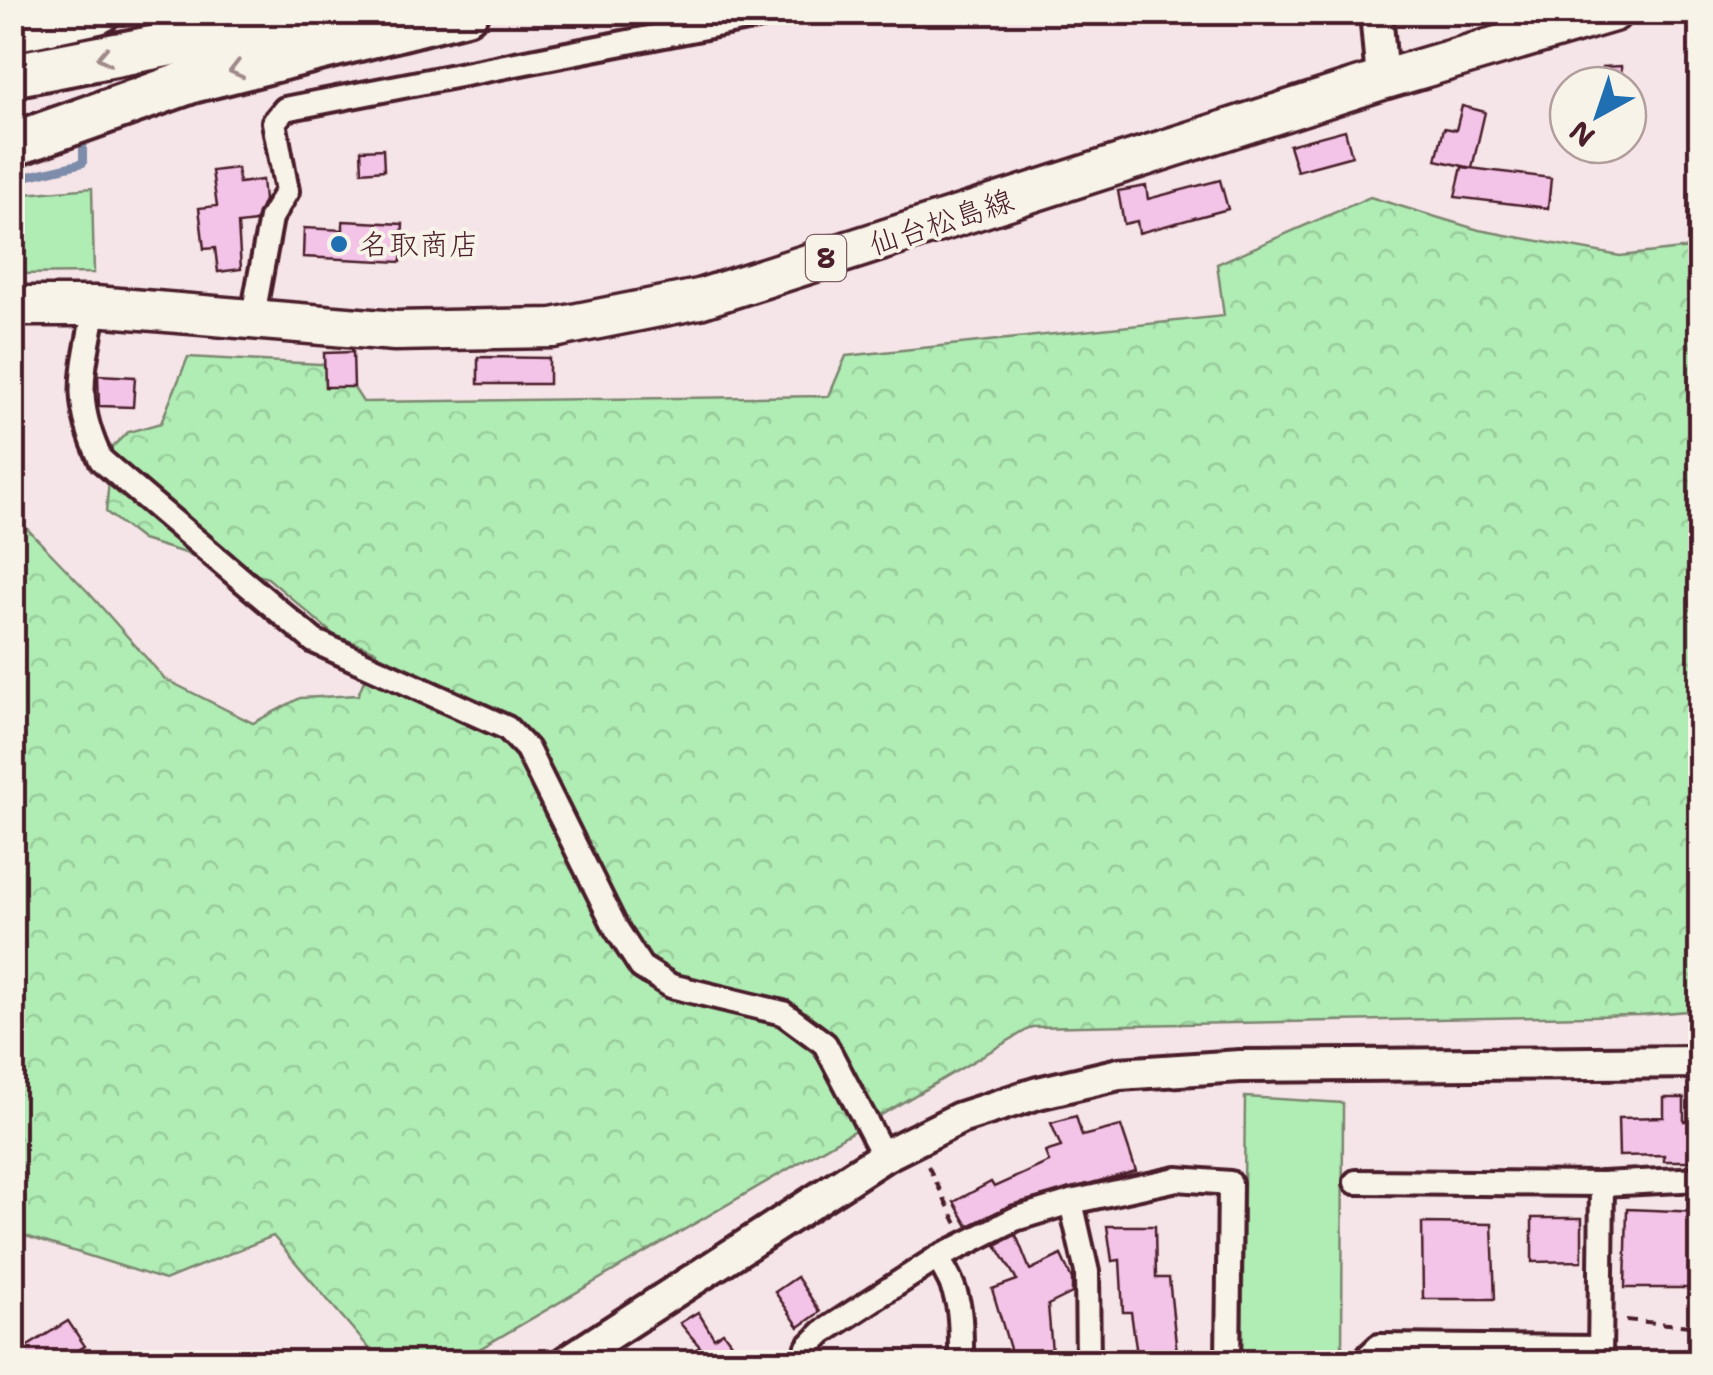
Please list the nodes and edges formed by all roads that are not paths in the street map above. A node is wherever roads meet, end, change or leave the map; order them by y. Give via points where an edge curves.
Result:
1 (98, 12) edge
2 (337, 12) edge
3 (466, 12) edge
4 (782, 12) edge
5 (1376, 12) edge
6 (1613, 12) edge
7 (12, 30) edge
8 (12, 74) edge
9 (286, 78) dead end
10 (1382, 80) junction
11 (292, 108) junction
12 (12, 145) edge
13 (12, 306) edge
14 (95, 306) junction
15 (252, 321) junction
16 (1700, 1062) edge
17 (884, 1156) junction
18 (1700, 1180) edge
19 (1356, 1182) dead end
20 (1602, 1184) junction
21 (1071, 1202) junction
22 (938, 1258) junction
23 (1600, 1355) edge
24 (570, 1361) edge
25 (803, 1362) edge
26 (961, 1362) edge
27 (1088, 1362) edge
28 (1228, 1362) edge
29 (1362, 1362) edge

1 - 7 highway
2 -> 8 highway
3 -> 12 highway via 192,81
4 - 11 street
5 - 10 street
6 - 10 main road, 仙台松島線 / 8
9 - 11 street
10 - 15 main road, 仙台松島線 / 8 via 698,299 552,328 395,332
11 - 15 street via 274,122 287,190 271,218
13 - 14 main road, 仙台松島線 / 8
14 - 15 main road, 仙台松島線 / 8
14 - 17 street via 80,396 101,460 314,641 508,728 641,966 671,986 783,1014 826,1044
16 - 17 street via 1240,1066 1119,1074 960,1118
17 - 24 street
18 - 20 street
19 - 20 street
20 - 23 street
21 - 22 street via 1015,1219
21 - 27 street via 1087,1272
21 - 28 street via 1177,1179 1230,1183
22 - 25 street via 823,1332
22 - 26 street via 954,1283
23 - 29 street via 1380,1346

